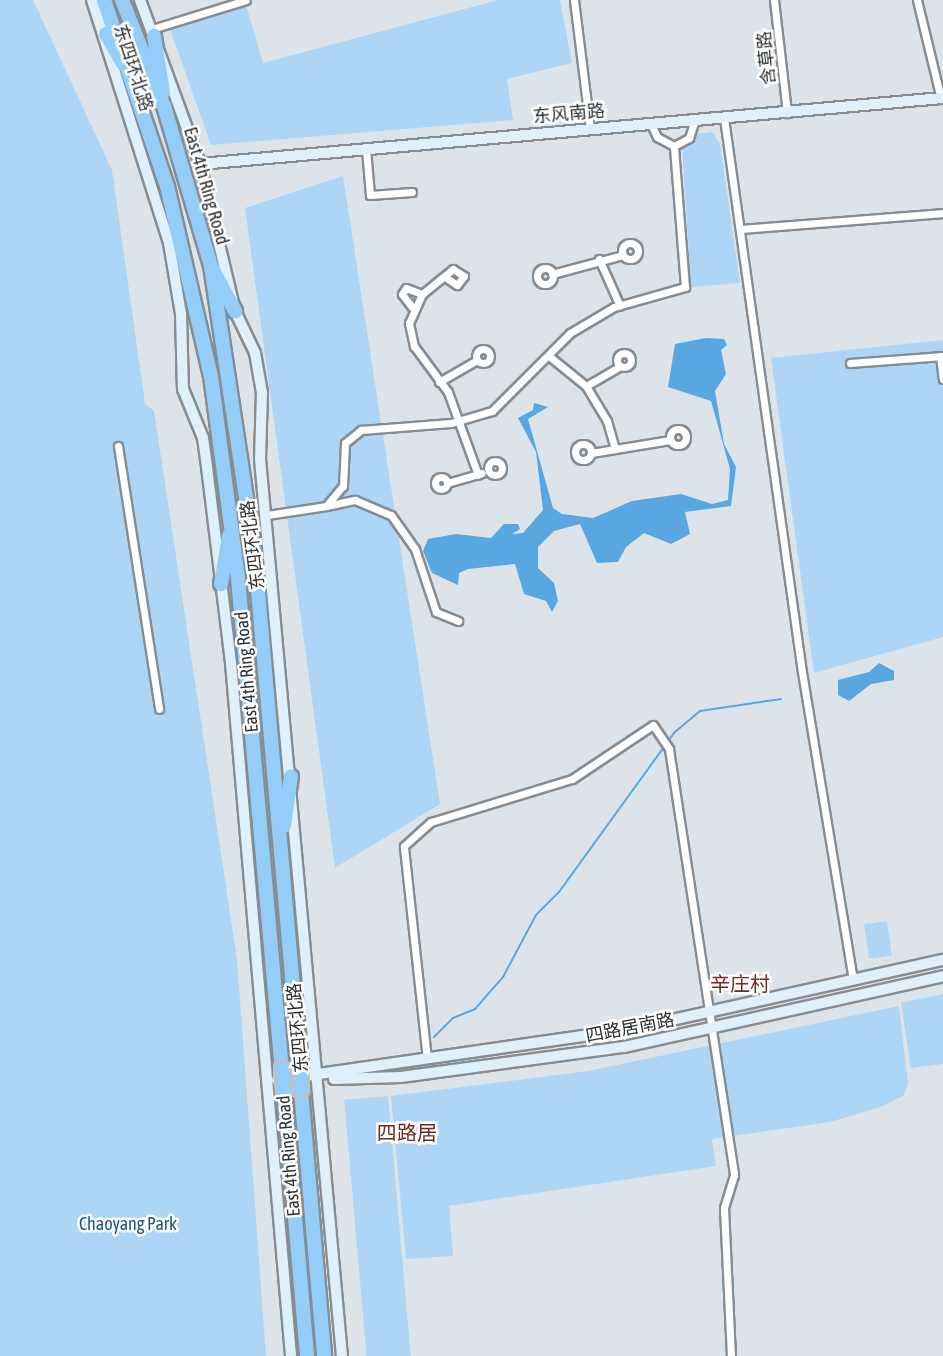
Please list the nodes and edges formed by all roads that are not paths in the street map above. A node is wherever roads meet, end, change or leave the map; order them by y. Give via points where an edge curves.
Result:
1 (92, 0) edge
2 (104, 0) edge
3 (122, 0) edge
4 (140, 0) edge
5 (246, 0) edge
6 (574, 0) edge
7 (774, 0) edge
8 (916, 0) edge
9 (153, 33) junction
10 (106, 34) junction
11 (138, 92) junction
12 (942, 98) edge
13 (164, 106) junction
14 (787, 112) junction
15 (724, 118) junction
16 (695, 120) junction
17 (651, 124) junction
18 (590, 128) junction
19 (674, 146) junction
20 (366, 149) junction
21 (200, 165) junction
22 (412, 192) dead end
23 (943, 213) edge
24 (741, 229) junction
25 (623, 255) dead end
26 (599, 259) junction
27 (211, 266) junction
28 (552, 274) dead end
29 (448, 279) dead end
30 (422, 294) junction
31 (620, 306) junction
32 (412, 307) junction
33 (235, 311) junction
34 (549, 356) junction
35 (942, 356) edge
36 (477, 360) dead end
37 (850, 363) dead end
38 (620, 366) dead end
39 (943, 379) edge
40 (439, 382) junction
41 (585, 386) junction
42 (456, 421) junction
43 (670, 440) dead end
44 (118, 446) dead end
45 (615, 449) junction
46 (591, 453) dead end
47 (489, 471) dead end
48 (478, 475) junction
49 (447, 483) dead end
50 (326, 506) junction
51 (267, 515) junction
52 (232, 519) junction
53 (222, 584) junction
54 (458, 621) dead end
55 (159, 709) dead end
56 (291, 776) junction
57 (281, 849) junction
58 (943, 960) edge
59 (943, 976) edge
60 (853, 980) junction
61 (712, 1012) junction
62 (711, 1028) junction
63 (427, 1059) junction
64 (318, 1076) junction
65 (268, 1081) junction
66 (291, 1356) edge
67 (307, 1356) edge
68 (324, 1356) edge
69 (342, 1356) edge
70 (731, 1356) edge

1 - 10 street, 东四环北路
2 - 11 highway, East 4th Ring Road
3 - 13 highway, East 4th Ring Road
4 - 9 street, 东四环北路
5 - 9 street
6 - 18 street
7 - 14 street, 含草路
8 - 12 street
9 - 13 highway
9 - 21 street, 东四环北路
10 - 11 highway
10 - 53 street, 东四环北路 via 178,284 179,366 203,438
11 - 52 highway, East 4th Ring Road via 192,279
12 - 14 street, 东风南路
13 - 27 highway, East 4th Ring Road
14 - 15 street, 东风南路
15 - 16 street, 东风南路
15 - 24 street
16 - 17 street, 东风南路
16 - 19 street via 689,138
17 - 18 street, 东风南路
17 - 19 street via 657,137
18 - 20 street, 东风南路
19 - 31 street via 685,287
20 - 21 street, 东风南路
20 - 22 street via 370,195
21 - 33 street, 东四环北路
23 - 24 street
24 - 60 street via 802,672
25 - 26 street
26 - 28 street
26 - 31 street
27 - 33 highway
27 - 57 highway, East 4th Ring Road via 255,558
29 - 30 street
30 - 32 street
30 - 32 street via 406,288 402,294
31 - 34 street via 570,333
32 - 40 street via 414,346
33 - 51 street, 东四环北路 via 255,353 262,392 259,442
34 - 41 street
34 - 42 street via 492,411
35 - 37 street
35 - 39 street
36 - 40 street
38 - 41 street
40 - 42 street
41 - 45 street via 607,421
42 - 48 street
42 - 50 street via 361,430 345,443 343,486
43 - 45 street
44 - 55 street
45 - 46 street
47 - 48 street
48 - 49 street
50 - 51 street
50 - 54 street via 356,500 391,516 415,549 436,612
51 - 56 street, 东四环北路
52 - 53 highway
52 - 67 highway, East 4th Ring Road, bridge
53 - 65 street, 东四环北路
56 - 57 highway
56 - 64 street, 东四环北路
57 - 68 highway, East 4th Ring Road, bridge
58 - 60 street
59 - 62 street, 四路居南路
60 - 61 street
61 - 62 street
61 - 63 street via 557,1042
61 - 63 street via 669,749 653,724 572,779 431,822 404,846
62 - 64 street, 四路居南路 via 494,1066 350,1081
62 - 70 street via 734,1175 724,1208
63 - 64 street
64 - 65 street
64 - 69 street, 东四环北路
65 - 66 street, 东四环北路

